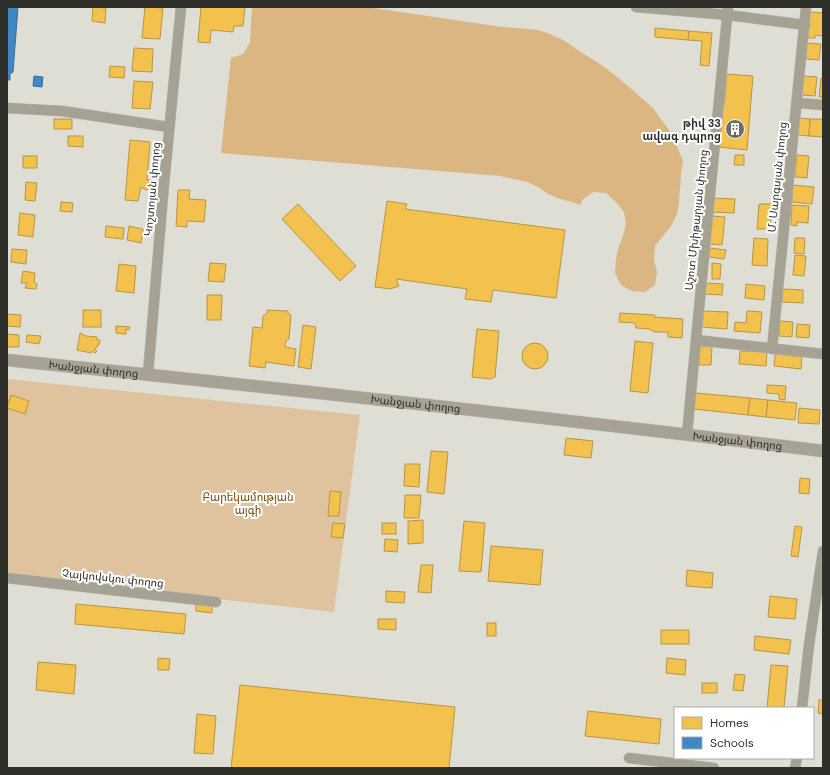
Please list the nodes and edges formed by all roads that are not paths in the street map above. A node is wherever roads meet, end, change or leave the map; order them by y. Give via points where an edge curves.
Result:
1 (181, 7) edge
2 (636, 7) edge
3 (806, 7) edge
4 (728, 11) edge
5 (805, 25) junction
6 (797, 103) junction
7 (823, 105) edge
8 (7, 108) edge
9 (170, 127) junction
10 (696, 340) junction
11 (772, 349) junction
12 (823, 354) edge
13 (7, 360) edge
14 (148, 374) junction
15 (687, 434) junction
16 (823, 451) edge
17 (823, 551) edge
18 (7, 578) edge
19 (216, 602) dead end
20 (802, 707) edge
21 (629, 758) dead end
22 (714, 768) edge

1 - 9 street, Կոշտոյան փողոց
2 - 4 street
3 - 5 street, Մ. Սարգսյան փողոց
4 - 5 street
4 - 10 street, Աշոտ Մխիթարյան փողոց
5 - 6 street, Մ. Սարգսյան փողոց
6 - 7 street
6 - 11 street, Մ. Սարգսյան փողոց
8 - 9 street via 62,111
9 - 14 street, Կոշտոյան փողոց
10 - 11 street
10 - 15 street, Աշոտ Մխիթարյան փողոց
11 - 12 street
13 - 14 main road, Խանջյան փողոց
14 - 15 main road, Խանջյան փողոց
15 - 16 main road, Խանջյան փողոց
17 - 20 street
18 - 19 street, Չայկովսկու փողոց
21 - 22 street

